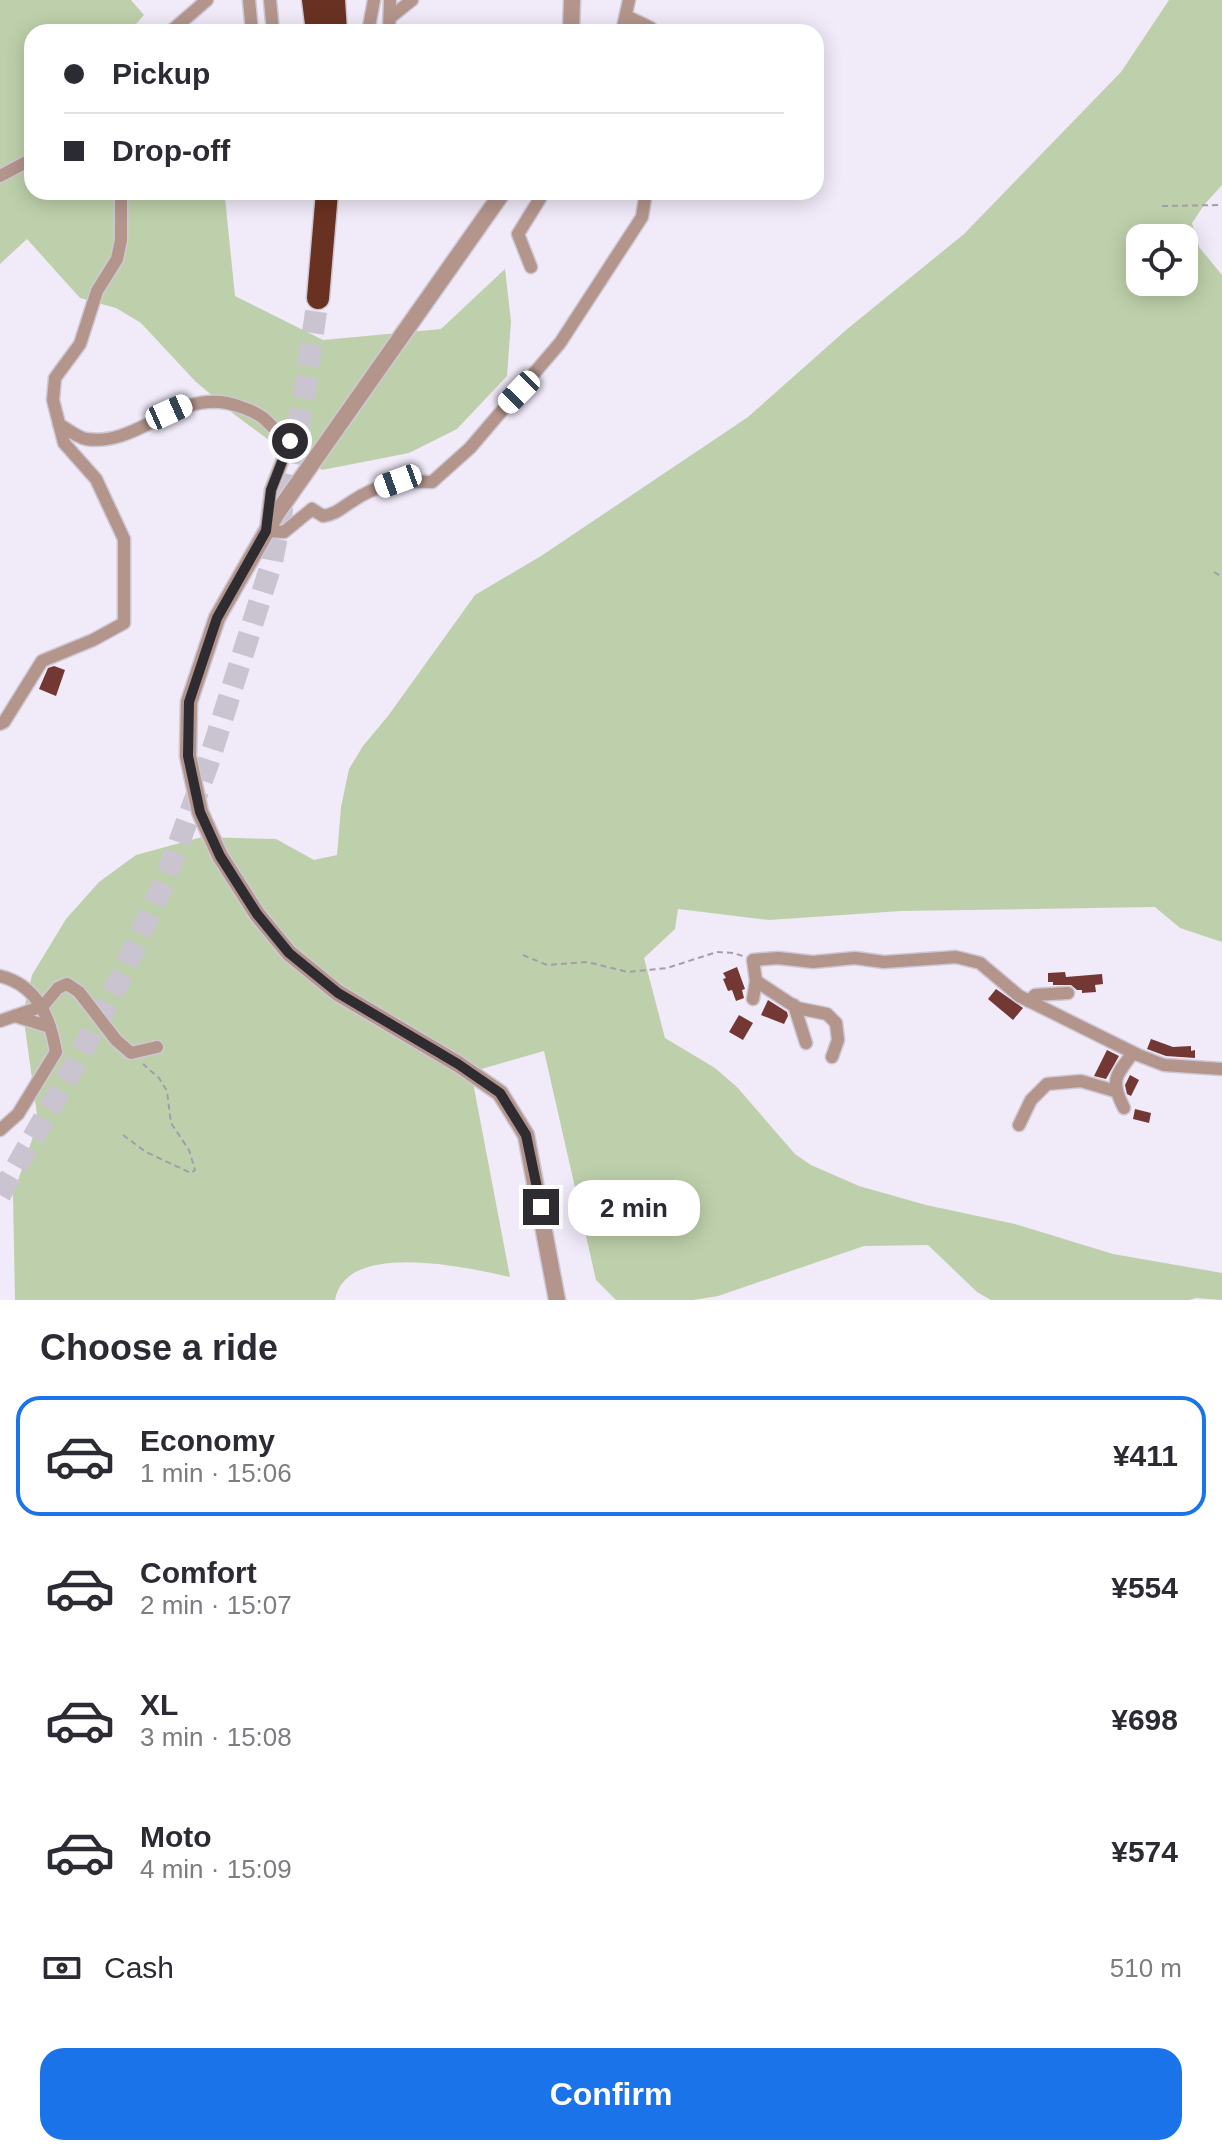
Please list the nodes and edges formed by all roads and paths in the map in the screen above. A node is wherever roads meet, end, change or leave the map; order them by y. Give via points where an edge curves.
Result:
1 (207, 0) edge
2 (249, 0) edge
3 (270, 0) edge
4 (313, 0) edge
5 (334, 0) edge
6 (374, 0) edge
7 (390, 0) edge
8 (412, 0) edge
9 (572, 0) edge
10 (629, 0) edge
11 (392, 16) junction
12 (626, 16) junction
13 (179, 24) edge
14 (251, 24) edge
15 (272, 24) edge
16 (316, 24) edge
17 (336, 24) edge
18 (370, 24) edge
19 (390, 24) edge
20 (571, 24) edge
21 (624, 24) edge
22 (643, 24) edge
23 (24, 163) edge
24 (0, 176) edge
25 (121, 200) edge
26 (325, 200) edge
27 (497, 200) edge
28 (539, 200) edge
29 (645, 200) edge
30 (1222, 205) edge
31 (1162, 206) dead end
32 (531, 267) dead end
33 (318, 298) tunnel mouth
34 (59, 424) junction
35 (266, 531) junction
36 (1214, 572) dead end
37 (1222, 577) edge
38 (0, 724) edge
39 (523, 955) dead end
40 (753, 960) junction
41 (0, 976) edge
42 (756, 981) junction
43 (1068, 993) dead end
44 (753, 999) dead end
45 (1029, 1001) junction
46 (794, 1005) junction
47 (43, 1006) junction
48 (15, 1016) junction
49 (0, 1021) edge
50 (50, 1027) junction
51 (806, 1043) dead end
52 (157, 1047) dead end
53 (131, 1053) junction
54 (1133, 1053) junction
55 (832, 1057) dead end
56 (1183, 1065) junction
57 (1222, 1069) edge
58 (1175, 1080) dead end
59 (1115, 1091) junction
60 (1124, 1108) dead end
61 (1019, 1125) dead end
62 (0, 1130) edge
63 (123, 1135) dead end
64 (557, 1300) edge

1 - 13 street
2 - 14 street
3 - 15 street
4 - 16 highway
5 - 17 highway
6 - 18 street
7 - 11 street
8 - 11 street
9 - 20 street
10 - 12 street
11 - 19 street
12 - 21 street
12 - 22 street
23 - 24 street
25 - 34 street via 117,259 97,291 80,344 55,378
26 - 33 highway
27 - 35 street
28 - 32 street via 518,234
29 - 35 street via 642,217 560,343 470,448 432,482 398,481 350,502 337,514 323,516 312,509 284,532
30 - 31 path
34 - 35 street via 84,439 109,439 204,401 230,403 261,416 290,441 271,490
34 - 38 street via 64,443 96,479 124,539 124,623 42,661
35 - 64 street via 217,618 189,702 188,756 200,812 220,856 289,953 338,993 500,1093 526,1135
36 - 37 path
39 - 40 path via 547,965 587,962 628,972 667,968 717,952
40 - 42 street
40 - 45 street via 956,957 980,963
41 - 47 street via 14,980
42 - 44 street
42 - 46 street
43 - 45 street via 1035,995
45 - 54 street
46 - 51 street
46 - 55 street via 827,1014 836,1023
47 - 48 street
47 - 50 street
47 - 53 street via 58,988 73,986
48 - 49 street
48 - 50 street
50 - 62 street via 56,1052 18,1114
52 - 53 street
53 - 63 path via 167,1091 171,1123 195,1170 191,1173 162,1160
54 - 56 street via 1164,1065
54 - 59 street via 1115,1079
56 - 57 street
56 - 58 street
59 - 60 street
59 - 61 street via 1081,1081 1047,1084 1031,1100

